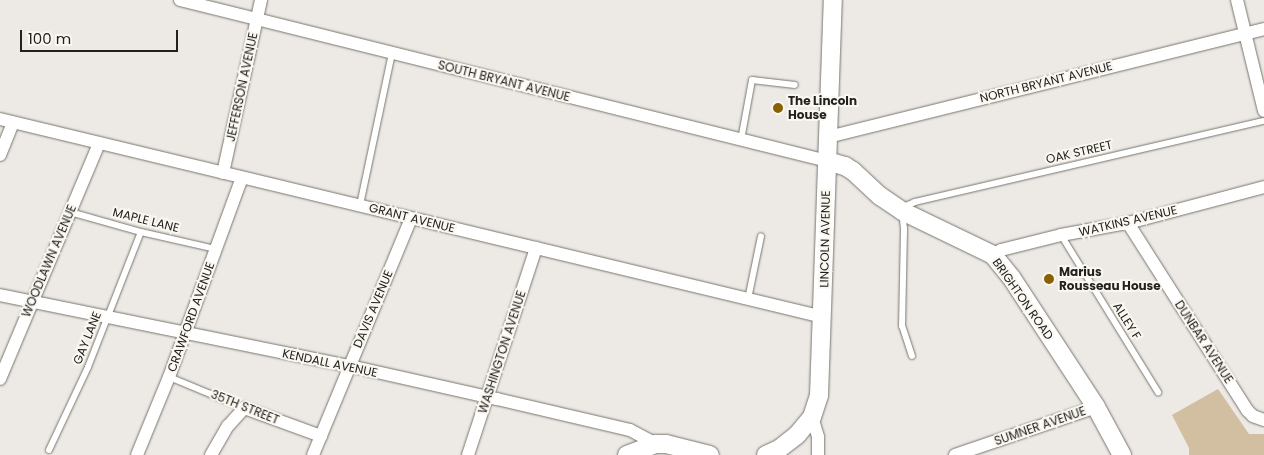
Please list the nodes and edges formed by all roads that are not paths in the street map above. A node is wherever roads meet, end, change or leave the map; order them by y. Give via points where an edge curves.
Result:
1 (180, 0) edge
2 (261, 0) edge
3 (833, 0) edge
4 (1237, 0) edge
5 (256, 19) junction
6 (1264, 29) edge
7 (1245, 33) junction
8 (392, 53) junction
9 (795, 85) dead end
10 (1264, 111) edge
11 (6, 121) edge
12 (1264, 121) edge
13 (828, 136) junction
14 (741, 140) junction
15 (99, 143) junction
16 (0, 155) edge
17 (827, 162) junction
18 (223, 173) junction
19 (242, 178) junction
20 (1264, 187) edge
21 (360, 205) junction
22 (902, 211) junction
23 (70, 212) junction
24 (411, 218) junction
25 (1128, 223) junction
26 (141, 232) junction
27 (1061, 235) junction
28 (761, 236) dead end
29 (536, 248) junction
30 (216, 249) junction
31 (993, 254) junction
32 (0, 295) edge
33 (748, 299) junction
34 (32, 303) junction
35 (108, 317) junction
36 (823, 317) junction
37 (185, 334) junction
38 (912, 356) dead end
39 (350, 366) junction
40 (169, 377) junction
41 (0, 379) edge
42 (1158, 392) dead end
43 (487, 397) junction
44 (1096, 407) junction
45 (244, 408) junction
46 (812, 417) junction
47 (1264, 420) edge
48 (321, 436) junction
49 (656, 444) junction
50 (49, 450) dead end
51 (137, 455) edge
52 (211, 455) edge
53 (313, 455) edge
54 (468, 455) edge
55 (627, 455) edge
56 (710, 455) edge
57 (766, 455) edge
58 (818, 455) edge
59 (955, 455) edge
60 (1122, 455) edge

1 - 5 street, SOUTH BRYANT AVENUE
2 - 5 street, JEFFERSON AVENUE
3 - 13 street, LINCOLN AVENUE
4 - 7 street
5 - 8 street, SOUTH BRYANT AVENUE
5 - 18 street, JEFFERSON AVENUE
6 - 7 street, NORTH BRYANT AVENUE
7 - 10 street
7 - 13 street, NORTH BRYANT AVENUE
8 - 14 street, SOUTH BRYANT AVENUE
8 - 21 lane
9 - 14 lane via 752,80
11 - 15 street, GRANT AVENUE
11 - 16 street
12 - 22 lane, OAK STREET via 915,202
13 - 17 street, LINCOLN AVENUE
14 - 17 street, SOUTH BRYANT AVENUE
15 - 18 street, GRANT AVENUE
15 - 23 street, WOODLAWN AVENUE
17 - 22 street, BRIGHTON ROAD via 853,171
17 - 36 street, LINCOLN AVENUE
18 - 19 street, GRANT AVENUE
19 - 21 street, GRANT AVENUE
19 - 30 street, CRAWFORD AVENUE
20 - 25 street, WATKINS AVENUE
21 - 24 street, GRANT AVENUE
22 - 31 street, BRIGHTON ROAD
22 - 38 lane via 902,326
23 - 26 lane, MAPLE LANE
23 - 34 street, WOODLAWN AVENUE
24 - 29 street, GRANT AVENUE
24 - 39 street, DAVIS AVENUE
25 - 27 street, WATKINS AVENUE
25 - 47 street, DUNBAR AVENUE via 1248,410
26 - 30 lane, MAPLE LANE
26 - 35 lane, GAY LANE
27 - 31 street, WATKINS AVENUE
27 - 42 lane, ALLEY F
28 - 33 lane
29 - 33 street, GRANT AVENUE
29 - 43 street, WASHINGTON AVENUE
30 - 37 street, CRAWFORD AVENUE
31 - 44 street, BRIGHTON ROAD
32 - 34 street, KENDALL AVENUE
33 - 36 street, GRANT AVENUE
34 - 35 street, KENDALL AVENUE
34 - 41 street, WOODLAWN AVENUE
35 - 37 street, KENDALL AVENUE
35 - 50 lane, GAY LANE
36 - 46 street, LINCOLN AVENUE via 819,394
37 - 39 street, KENDALL AVENUE
37 - 40 street, CRAWFORD AVENUE
39 - 43 street, KENDALL AVENUE
39 - 48 street, DAVIS AVENUE
40 - 45 lane, 35TH STREET
40 - 51 street, CRAWFORD AVENUE
43 - 49 street, KENDALL AVENUE via 630,430
43 - 54 street, WASHINGTON AVENUE
44 - 59 street, SUMNER AVENUE
44 - 60 street, BRIGHTON ROAD
45 - 48 street, 35TH STREET
45 - 52 street via 228,426
46 - 57 street, LINCOLN AVENUE via 798,435
46 - 58 street via 818,437
48 - 53 street, DAVIS AVENUE
49 - 55 street
49 - 56 street

